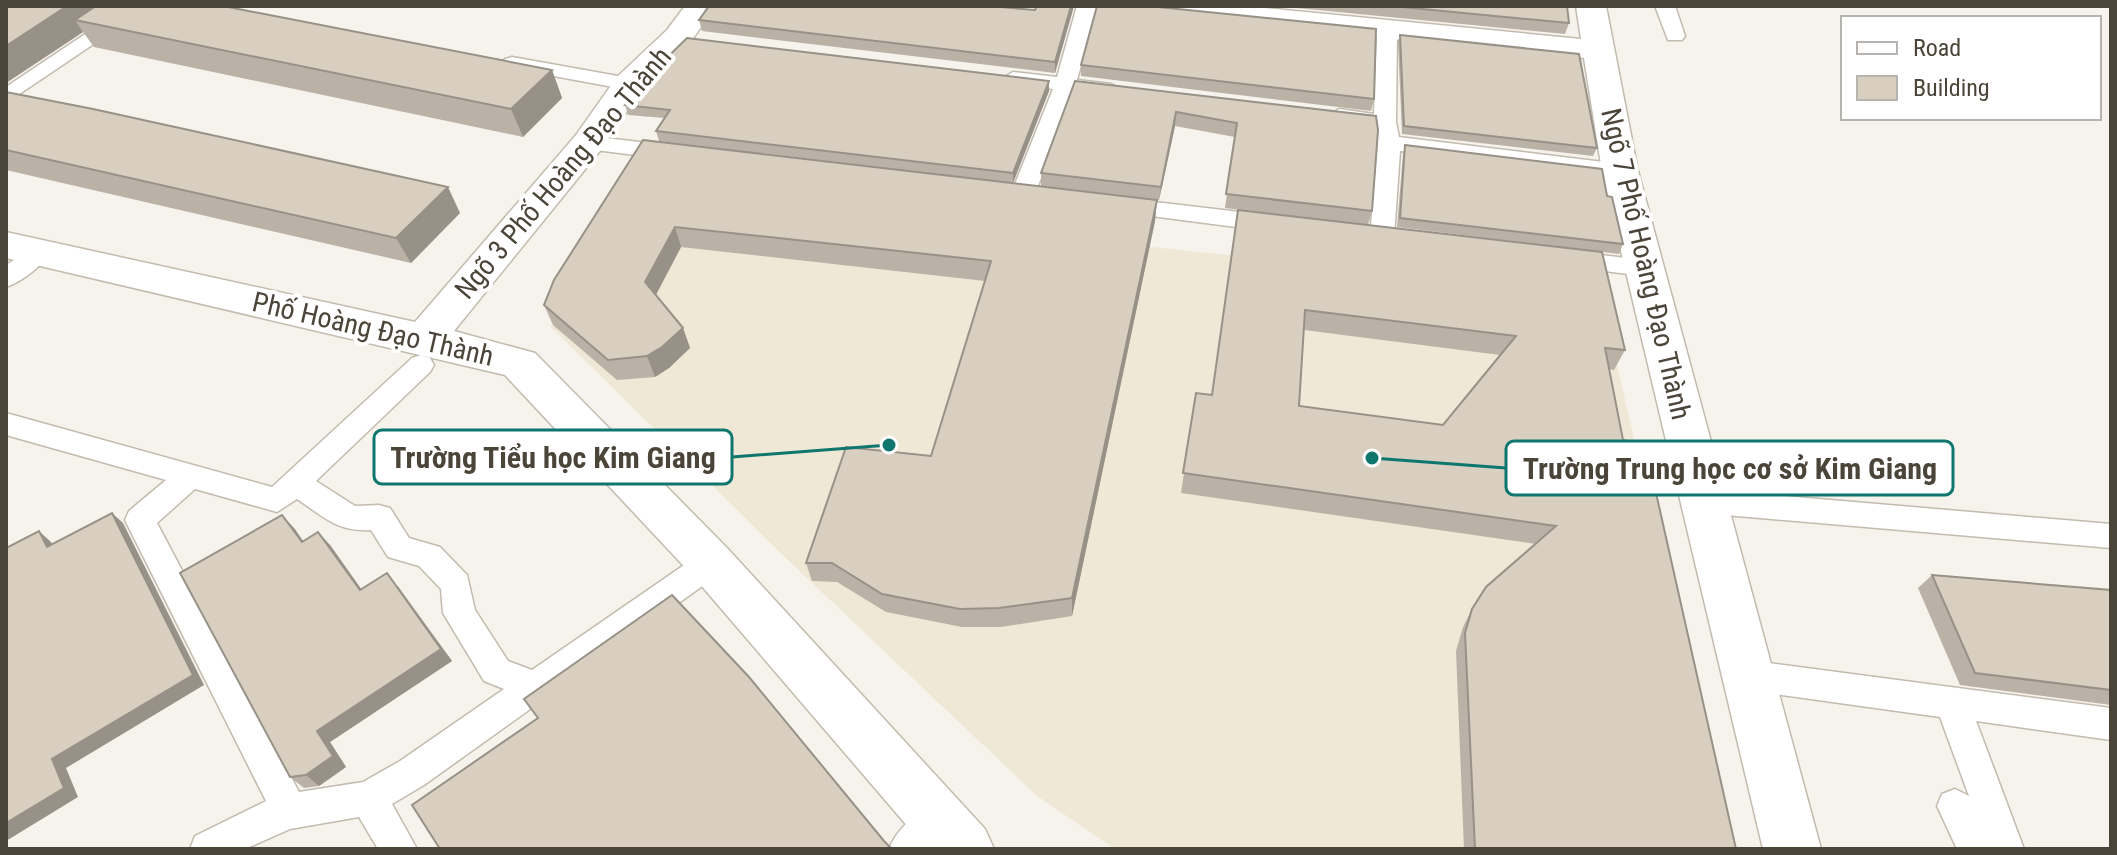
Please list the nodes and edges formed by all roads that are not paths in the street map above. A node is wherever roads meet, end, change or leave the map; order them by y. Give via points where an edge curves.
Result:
1 (140, 6) edge
2 (1087, 6) edge
3 (1151, 6) edge
4 (1591, 6) edge
5 (1665, 6) edge
6 (1252, 10) edge
7 (696, 28) edge
8 (1387, 30) junction
9 (1675, 36) dead end
10 (1600, 50) junction
11 (489, 59) edge
12 (988, 75) edge
13 (629, 84) junction
14 (1065, 85) junction
15 (1126, 92) edge
16 (6, 97) edge
17 (1324, 115) edge
18 (1387, 132) junction
19 (588, 143) junction
20 (697, 156) edge
21 (1620, 171) junction
22 (1054, 198) edge
23 (1101, 203) edge
24 (1304, 228) edge
25 (1413, 241) edge
26 (22, 249) edge
27 (1536, 255) edge
28 (1644, 268) junction
29 (6, 278) edge
30 (429, 349) junction
31 (6, 424) edge
32 (189, 477) junction
33 (296, 483) junction
34 (1702, 501) junction
35 (2111, 536) edge
36 (711, 563) junction
37 (1745, 675) junction
38 (536, 687) junction
39 (1952, 702) junction
40 (2111, 724) edge
41 (368, 798) junction
42 (1955, 806) dead end
43 (290, 811) junction
44 (937, 839) edge
45 (208, 849) edge
46 (399, 849) edge
47 (1792, 849) edge
48 (1976, 849) edge
49 (2006, 849) edge

1 - 16 lane
2 - 14 lane
3 - 6 street
4 - 10 street, Ngõ 7 Phố Hoàng Đạo Thành
5 - 9 lane
6 - 8 street
7 - 13 street, Ngõ 3 Phố Hoàng Đạo Thành
8 - 10 street
8 - 18 lane
10 - 21 street, Ngõ 7 Phố Hoàng Đạo Thành
11 - 13 lane
12 - 14 lane
13 - 19 street, Ngõ 3 Phố Hoàng Đạo Thành
14 - 15 lane
14 - 22 lane via 1015,193
17 - 18 lane
18 - 21 lane
18 - 25 lane via 1374,236
19 - 20 lane
19 - 30 street, Ngõ 3 Phố Hoàng Đạo Thành
21 - 28 street, Ngõ 7 Phố Hoàng Đạo Thành
23 - 24 lane
26 - 29 lane
26 - 30 street, Phố Hoàng Đạo Thành
27 - 28 lane
28 - 34 street, Ngõ 7 Phố Hoàng Đạo Thành
30 - 33 lane
30 - 36 street, Phố Hoàng Đạo Thành via 520,364
31 - 32 lane
32 - 33 lane via 277,500
32 - 43 lane via 140,520
33 - 38 lane via 350,519 379,517 399,548 429,556 456,584 459,613 496,671
34 - 35 lane
34 - 37 street, Ngõ 7 Phố Hoàng Đạo Thành
36 - 38 lane
36 - 44 street, Phố Hoàng Đạo Thành
37 - 39 lane
37 - 47 street, Ngõ 7 Phố Hoàng Đạo Thành
38 - 41 lane
39 - 40 lane
39 - 49 lane
41 - 43 lane
41 - 46 lane
42 - 48 lane
43 - 45 lane

